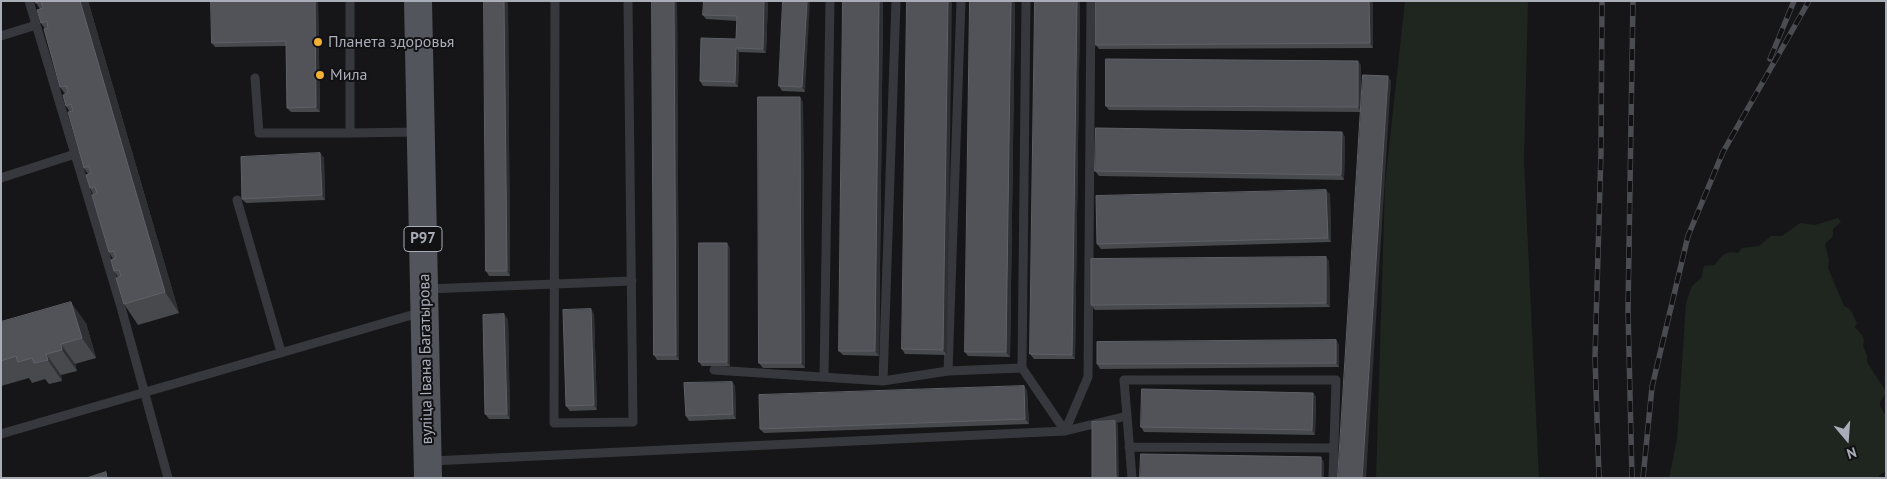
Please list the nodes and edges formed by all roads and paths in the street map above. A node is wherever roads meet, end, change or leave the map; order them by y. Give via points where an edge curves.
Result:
1 (29, 1) edge
2 (350, 1) edge
3 (418, 1) edge
4 (556, 1) edge
5 (628, 1) edge
6 (830, 1) edge
7 (896, 1) edge
8 (962, 1) edge
9 (1026, 1) edge
10 (1092, 1) edge
11 (36, 25) junction
12 (1, 36) edge
13 (255, 78) dead end
14 (420, 132) junction
15 (350, 134) junction
16 (75, 154) junction
17 (1, 178) edge
18 (238, 200) dead end
19 (632, 281) junction
20 (554, 284) junction
21 (424, 300) junction
22 (281, 352) junction
23 (1022, 368) junction
24 (714, 370) dead end
25 (948, 371) junction
26 (824, 376) junction
27 (883, 380) junction
28 (144, 392) junction
29 (1127, 416) junction
30 (1065, 430) junction
31 (1, 434) edge
32 (1129, 447) junction
33 (1334, 448) junction
34 (428, 470) edge
35 (168, 478) edge
36 (1132, 478) edge
37 (1333, 478) edge

1 - 11 lane
2 - 15 lane
3 - 14 main road, вуліца Івана Багатырова / Р97
4 - 20 lane
5 - 19 lane
6 - 26 lane
7 - 27 lane
8 - 25 lane
9 - 23 lane
10 - 30 lane via 1088,377
11 - 12 lane
11 - 16 lane
13 - 15 lane via 259,133
14 - 15 lane
14 - 21 main road, вуліца Івана Багатырова / Р97
16 - 17 lane
16 - 28 lane
18 - 22 lane
19 - 20 lane
19 - 20 lane via 633,422 554,423
20 - 21 lane
21 - 22 lane
21 - 34 main road, вуліца Івана Багатырова / Р97
22 - 28 lane
23 - 25 lane
23 - 30 lane
24 - 26 lane
25 - 27 lane
26 - 27 lane
28 - 31 lane
28 - 35 lane
29 - 30 lane
29 - 32 lane
29 - 33 lane via 1124,380 1336,380
30 - 34 lane
32 - 33 lane
32 - 36 lane
33 - 37 lane

